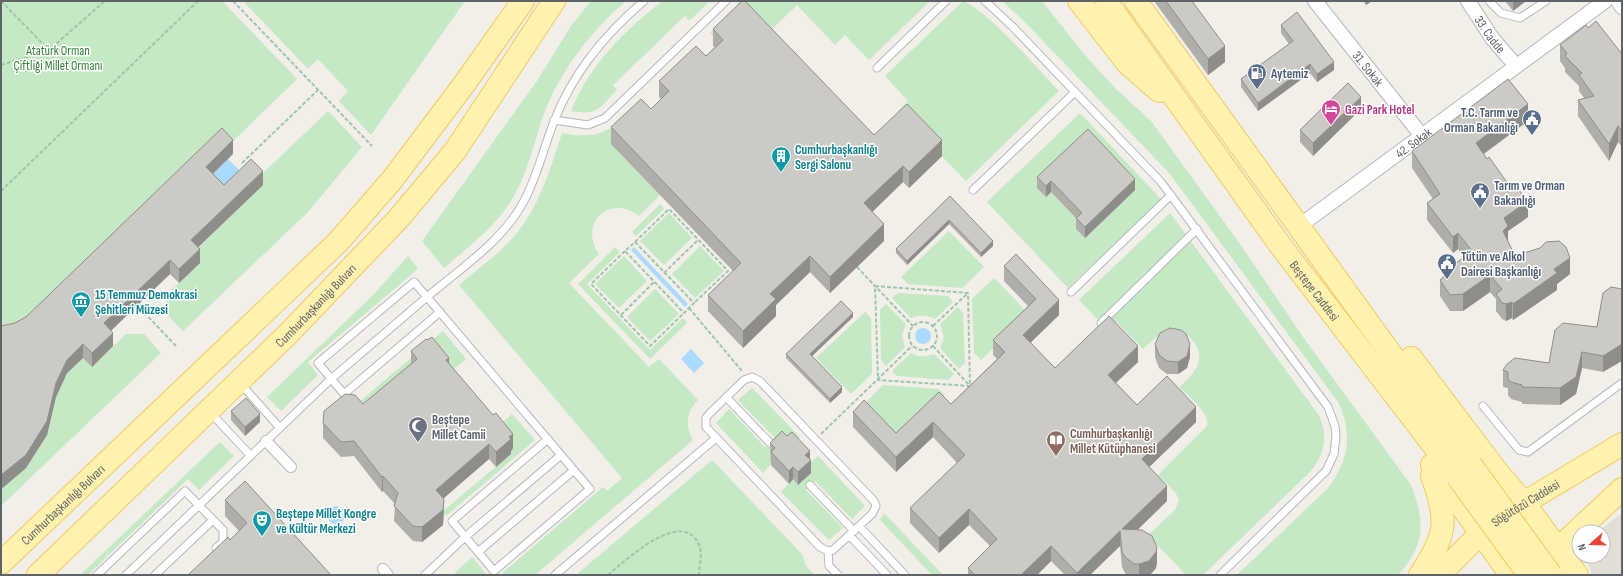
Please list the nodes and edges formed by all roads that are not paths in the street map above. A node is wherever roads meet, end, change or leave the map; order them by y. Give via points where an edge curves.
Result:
1 (506, 1) edge
2 (523, 1) edge
3 (554, 1) edge
4 (570, 1) edge
5 (644, 1) edge
6 (726, 1) edge
7 (946, 1) edge
8 (985, 1) edge
9 (1079, 1) edge
10 (1106, 1) edge
11 (1136, 1) edge
12 (1315, 1) edge
13 (1468, 1) edge
14 (1489, 1) edge
15 (1546, 1) edge
16 (1605, 1) edge
17 (1618, 1) edge
18 (1622, 7) edge
19 (1516, 66) junction
20 (876, 68) dead end
21 (465, 83) junction
22 (1075, 92) junction
23 (1187, 115) junction
24 (554, 120) junction
25 (1422, 136) junction
26 (455, 151) junction
27 (974, 190) dead end
28 (1171, 195) junction
29 (1298, 227) junction
30 (1197, 229) junction
31 (1280, 245) junction
32 (1071, 292) dead end
33 (427, 297) junction
34 (440, 312) junction
35 (1101, 322) edge
36 (331, 379) junction
37 (239, 382) junction
38 (1622, 383) edge
39 (726, 397) junction
40 (1483, 406) dead end
41 (208, 411) junction
42 (280, 428) junction
43 (716, 438) junction
44 (548, 439) junction
45 (266, 441) junction
46 (770, 443) edge
47 (1622, 444) edge
48 (1422, 451) junction
49 (561, 455) junction
50 (251, 456) junction
51 (291, 468) dead end
52 (574, 470) junction
53 (1464, 471) junction
54 (1498, 473) junction
55 (810, 485) dead end
56 (1622, 489) edge
57 (1459, 502) junction
58 (1524, 503) junction
59 (199, 505) junction
60 (213, 520) junction
61 (854, 531) junction
62 (1480, 533) junction
63 (465, 537) junction
64 (1559, 550) junction
65 (478, 552) junction
66 (828, 552) junction
67 (211, 553) edge
68 (1, 563) edge
69 (38, 575) edge
70 (97, 575) edge
71 (126, 575) edge
72 (155, 575) edge
73 (425, 575) edge
74 (555, 575) edge
75 (838, 575) edge
76 (887, 575) edge
77 (905, 575) edge
78 (1220, 575) edge
79 (1420, 575) edge
80 (1439, 575) edge
81 (1511, 575) edge
82 (1525, 575) edge
83 (1529, 575) edge
84 (1551, 575) edge
85 (1577, 575) edge

1 - 21 main road
2 - 21 main road, Cumhurbaşkanlığı Bulvarı
3 - 26 main road, Cumhurbaşkanlığı Bulvarı
4 - 26 main road via 492,112
5 - 24 lane via 621,20 580,69
6 - 24 lane via 605,118 588,125
7 - 20 lane
8 - 22 lane
9 - 23 main road via 1128,64
10 - 23 main road, Beştepe Caddesi
11 - 29 main road, Beştepe Caddesi
12 - 25 street, 31. Sokak
13 - 19 street, 33. Cadde via 1492,38
14 - 15 lane via 1501,13 1520,18
16 - 19 street, 42. Sokak
17 - 18 street
19 - 25 street, 42. Sokak
21 - 68 main road, Cumhurbaşkanlığı Bulvarı via 392,180 338,242
22 - 27 lane
22 - 28 lane via 1162,182
23 - 31 main road, Beştepe Caddesi
24 - 33 lane via 534,181 514,218 498,237
25 - 29 street, 42. Sokak
26 - 37 main road, Cumhurbaşkanlığı Bulvarı via 364,256
28 - 30 lane
28 - 32 lane
29 - 53 main road, Beştepe Caddesi
29 - 54 main road via 1324,242
30 - 35 lane
30 - 78 lane via 1328,408 1336,426 1334,454 1319,480
31 - 48 main road via 1341,341
31 - 53 main road, Beştepe Caddesi
33 - 34 lane
33 - 36 lane
33 - 36 lane via 414,282 318,363
34 - 36 lane via 344,394
34 - 44 lane
36 - 42 lane
37 - 41 main road, Cumhurbaşkanlığı Bulvarı
37 - 42 lane
38 - 40 lane via 1528,452 1519,450
39 - 43 lane via 706,418 706,427
39 - 46 lane
39 - 61 lane via 752,377 760,381 816,439 874,501 875,510
41 - 50 lane
41 - 69 main road, Cumhurbaşkanlığı Bulvarı
42 - 45 lane
43 - 66 lane via 820,547
43 - 74 lane
44 - 49 lane
44 - 63 lane via 452,521
45 - 50 lane
45 - 51 street
47 - 58 main road, Söğütözü Caddesi
48 - 57 main road
48 - 79 main road via 1441,500 1442,530 1438,548
49 - 52 lane
49 - 63 lane
50 - 59 lane
52 - 65 lane
52 - 65 lane via 590,489 548,525 494,571
53 - 83 main road, Beştepe Caddesi, bridge
53 - 84 main road, Beştepe Caddesi, bridge
54 - 57 main road via 1499,485 1496,493 1486,503 1478,508 1472,508
54 - 58 main road
55 - 61 lane
56 - 64 main road
57 - 62 main road
58 - 62 main road, Söğütözü Caddesi
58 - 64 main road
59 - 60 lane
59 - 70 lane via 185,491
59 - 71 lane
60 - 67 lane via 223,530 223,542
60 - 72 lane
61 - 66 lane via 837,548
61 - 76 lane
61 - 77 lane
62 - 80 main road, Söğütözü Caddesi
62 - 81 main road
63 - 65 lane
63 - 73 lane
64 - 82 main road
64 - 85 main road
66 - 75 lane via 829,566

